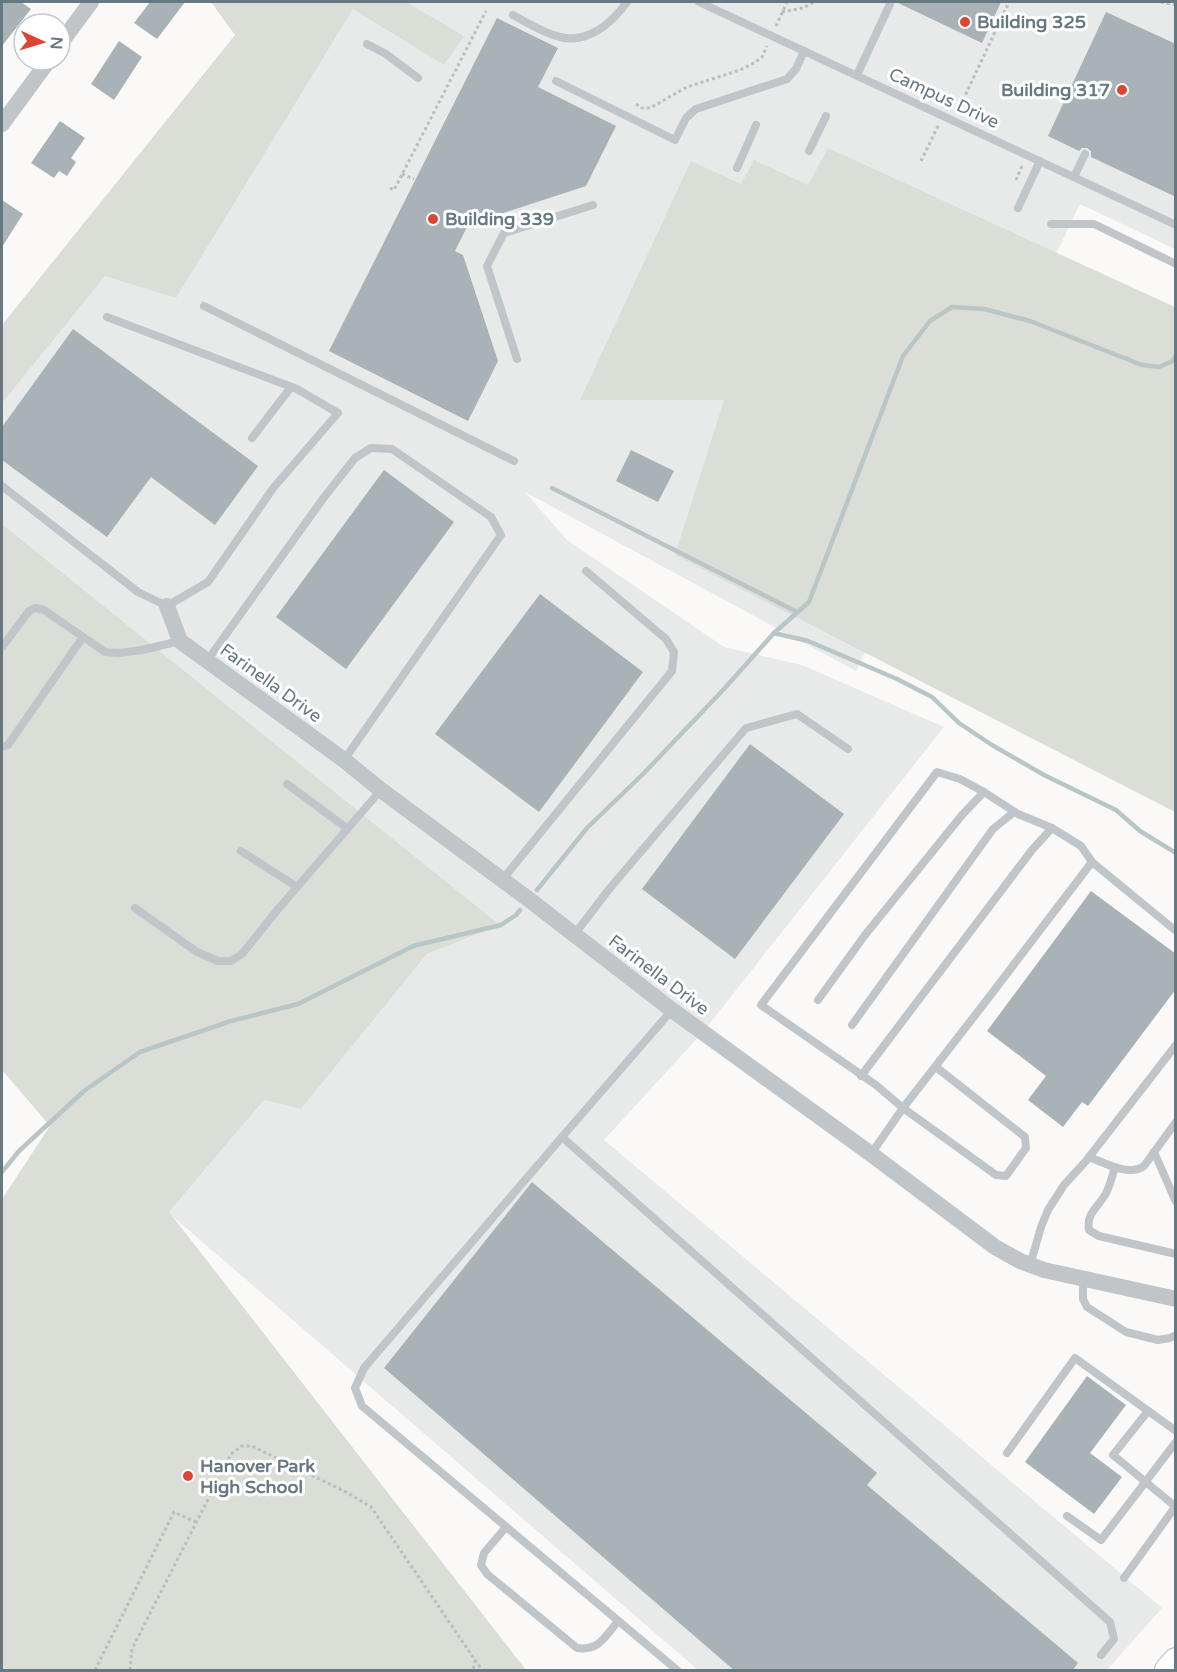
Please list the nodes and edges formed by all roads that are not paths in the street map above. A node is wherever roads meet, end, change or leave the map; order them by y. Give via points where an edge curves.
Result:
1 (91, 2) edge
2 (627, 2) edge
3 (699, 2) edge
4 (890, 4) dead end
5 (513, 15) dead end
6 (72, 28) edge
7 (367, 44) dead end
8 (804, 51) junction
9 (40, 72) edge
10 (857, 75) junction
11 (418, 78) dead end
12 (556, 81) dead end
13 (826, 116) dead end
14 (2, 124) edge
15 (756, 125) dead end
16 (809, 151) dead end
17 (1085, 154) dead end
18 (1040, 161) junction
19 (737, 168) dead end
20 (1074, 177) junction
21 (593, 205) dead end
22 (1018, 208) dead end
23 (1051, 224) dead end
24 (1176, 225) edge
25 (1176, 264) edge
26 (204, 306) dead end
27 (107, 317) dead end
28 (517, 358) dead end
29 (291, 387) junction
30 (252, 438) dead end
31 (514, 460) dead end
32 (2, 486) edge
33 (586, 571) dead end
34 (167, 606) junction
35 (83, 637) junction
36 (180, 641) junction
37 (2, 647) edge
38 (207, 661) junction
39 (2, 747) edge
40 (848, 748) dead end
41 (344, 760) junction
42 (287, 784) dead end
43 (381, 790) junction
44 (984, 792) junction
45 (1014, 812) junction
46 (1052, 828) junction
47 (348, 829) junction
48 (241, 850) dead end
49 (1092, 862) junction
50 (502, 880) junction
51 (297, 887) junction
52 (135, 908) dead end
53 (1176, 931) edge
54 (573, 936) junction
55 (818, 1000) dead end
56 (672, 1010) junction
57 (852, 1025) dead end
58 (1176, 1045) edge
59 (936, 1067) junction
60 (861, 1076) junction
61 (903, 1108) junction
62 (1176, 1122) edge
63 (562, 1137) junction
64 (1154, 1152) junction
65 (871, 1154) junction
66 (1089, 1157) junction
67 (1115, 1167) junction
68 (1176, 1202) edge
69 (1176, 1254) edge
70 (1030, 1265) junction
71 (1083, 1279) junction
72 (1176, 1299) edge
73 (1176, 1335) edge
74 (1148, 1411) junction
75 (1176, 1431) edge
76 (1176, 1442) edge
77 (1007, 1453) dead end
78 (1145, 1483) junction
79 (1175, 1507) edge
80 (1067, 1516) dead end
81 (506, 1527) junction
82 (1124, 1578) dead end
83 (618, 1621) junction
84 (1101, 1655) dead end
85 (1176, 1661) edge
86 (677, 1671) edge
87 (1168, 1671) edge

1 - 6 street
2 - 5 lane via 612,20 582,38 558,37
3 - 8 lane, Campus Drive
4 - 10 lane
7 - 11 lane
8 - 10 lane, Campus Drive
8 - 12 lane via 787,79 696,109 686,118 675,140
9 - 14 street
10 - 18 lane, Campus Drive
13 - 16 lane
15 - 19 lane
17 - 20 lane
18 - 20 lane, Campus Drive
18 - 22 lane
20 - 24 lane, Campus Drive
21 - 28 lane via 504,233 487,266
23 - 25 lane via 1094,224
26 - 31 lane
27 - 29 lane
29 - 30 lane
29 - 34 lane via 338,413 274,487 208,582
32 - 34 lane via 138,592
33 - 50 lane via 666,639 674,652 672,671
34 - 36 street
35 - 36 lane via 105,652 118,653
35 - 37 lane via 35,608
35 - 39 lane via 8,745
36 - 38 street, Farinella Drive
38 - 41 street, Farinella Drive
38 - 41 lane via 322,500 355,458 371,448 392,449 491,517 501,535
40 - 54 lane via 797,714 746,729
41 - 43 street, Farinella Drive
42 - 47 lane
43 - 47 lane
43 - 50 street, Farinella Drive
44 - 45 lane
44 - 55 lane via 880,916
44 - 60 lane via 938,772 761,1005
45 - 46 lane
45 - 57 lane via 993,829
46 - 49 lane via 1081,846
46 - 60 lane
47 - 51 lane
48 - 51 lane
49 - 53 lane
49 - 59 lane
50 - 54 street, Farinella Drive
51 - 52 lane via 242,954 231,961 218,962 197,952
54 - 56 street, Farinella Drive
56 - 63 lane
56 - 65 street, Farinella Drive
58 - 66 lane
59 - 61 lane
59 - 61 lane via 1025,1137 1026,1148 1006,1176 996,1175
60 - 61 lane
61 - 65 lane
62 - 64 lane
63 - 81 lane via 364,1368 356,1388 362,1406
63 - 84 lane via 1110,1622 1114,1639
64 - 67 lane via 1140,1170
64 - 68 lane
65 - 70 street, Farinella Drive via 995,1247
66 - 67 lane
66 - 70 lane via 1048,1210
67 - 69 lane via 1106,1194 1092,1211 1089,1230 1099,1236
70 - 71 street, Farinella Drive
71 - 72 street, Farinella Drive
71 - 73 lane via 1083,1299 1088,1307 1126,1332 1158,1340
74 - 75 lane
74 - 77 lane via 1075,1358
74 - 78 lane via 1113,1455
76 - 78 lane
78 - 79 lane
78 - 80 lane via 1101,1540
79 - 82 lane
81 - 83 lane
81 - 83 lane via 484,1553 481,1565 487,1574 577,1648 587,1650 596,1646
83 - 86 lane
85 - 87 main road

